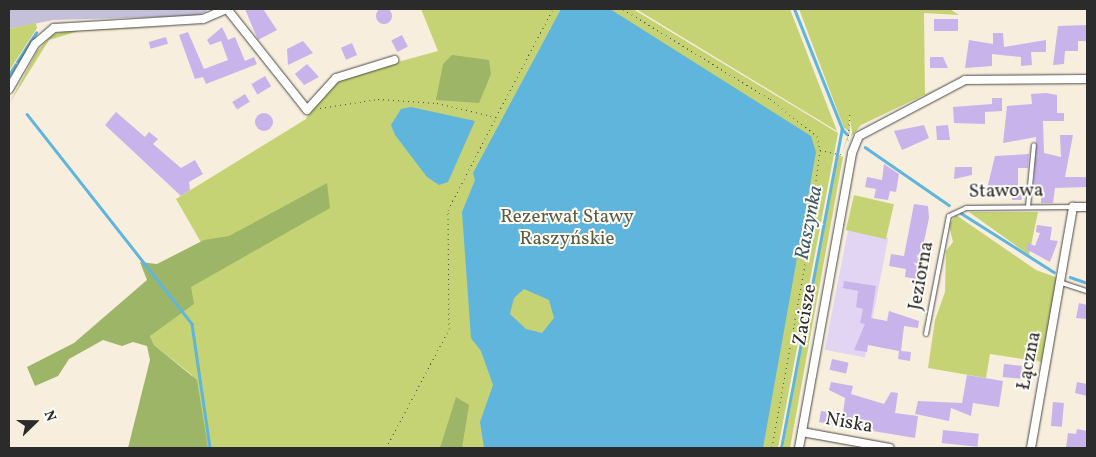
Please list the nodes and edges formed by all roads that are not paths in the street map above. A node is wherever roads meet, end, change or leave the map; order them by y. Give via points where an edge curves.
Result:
1 (394, 60) dead end
2 (1087, 79) edge
3 (9, 89) edge
4 (1034, 144) dead end
5 (1028, 207) junction
6 (1073, 207) junction
7 (1087, 207) edge
8 (945, 222) joint
9 (1062, 282) junction
10 (1087, 292) edge
11 (926, 334) dead end
12 (802, 432) junction
13 (799, 448) edge
14 (890, 448) edge
15 (1031, 448) edge

1 - 3 street via 336,78 307,110 227,9 203,19 54,28 35,44
2 - 12 street, Zacisze via 965,80 863,131 852,153
4 - 5 lane
5 - 6 lane, Stawowa
5 - 8 lane, Stawowa via 966,208
6 - 7 street, Stawowa
6 - 9 street
8 - 11 lane, Jeziorna
9 - 10 lane
9 - 15 street, Łączna
12 - 13 street, Zacisze
12 - 14 street, Niska

